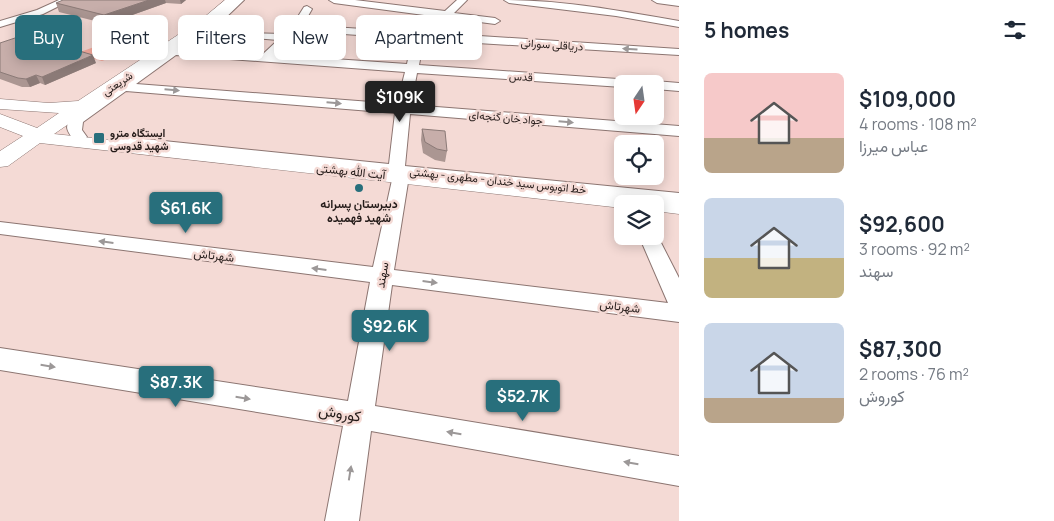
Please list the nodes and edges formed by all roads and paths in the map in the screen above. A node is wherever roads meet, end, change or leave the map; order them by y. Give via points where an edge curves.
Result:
1 (66, 0) edge
2 (232, 0) edge
3 (239, 0) edge
4 (334, 0) edge
5 (462, 0) edge
6 (509, 0) edge
7 (656, 0) edge
8 (679, 3) edge
9 (302, 12) dead end
10 (447, 14) junction
11 (679, 14) edge
12 (301, 15) edge
13 (495, 21) dead end
14 (656, 21) junction
15 (0, 24) edge
16 (679, 24) edge
17 (482, 38) edge
18 (274, 50) edge
19 (170, 51) junction
20 (679, 52) edge
21 (266, 58) junction
22 (413, 60) edge
23 (410, 68) junction
24 (614, 83) edge
25 (119, 86) junction
26 (664, 86) edge
27 (679, 87) edge
28 (0, 106) edge
29 (82, 106) junction
30 (403, 109) junction
31 (0, 120) edge
32 (679, 131) edge
33 (47, 133) junction
34 (79, 137) junction
35 (0, 161) edge
36 (0, 172) edge
37 (395, 174) junction
38 (679, 199) edge
39 (614, 200) edge
40 (664, 205) edge
41 (679, 206) edge
42 (0, 228) edge
43 (653, 245) edge
44 (375, 276) junction
45 (679, 302) edge
46 (679, 313) edge
47 (0, 359) edge
48 (359, 416) junction
49 (679, 471) edge
50 (342, 521) edge

1 - 15 street
2 - 19 main road, شریعتی
3 - 19 street via 220,19
4 - 10 street
5 - 10 street, سهند
6 - 14 street
7 - 8 street
9 - 12 street
10 - 13 street
11 - 14 street
14 - 16 street
20 -> 17 street, دریاقلی سورانی
18 - 21 street
19 - 21 street, قدس
19 - 25 main road, شریعتی
21 - 23 street, قدس
22 - 23 street, سهند
23 - 24 street, قدس
23 - 30 street, سهند
25 - 29 main road, شریعتی
25 -> 30 street, جواد خان گنجه‌ای
25 - 34 street via 77,121 74,130
26 - 27 street
28 - 29 main road
28 - 33 main road
29 - 33 main road, شریعتی
30 -> 32 street, جواد خان گنجه‌ای
30 - 37 street, سهند
31 - 33 main road
33 - 34 street, خط اتوبوس سید خندان - مطهری - بهشتی
33 - 35 main road, شریعتی
33 - 36 main road, شریعتی
33 - 37 main road, آیت الله بهشتی
34 - 37 street, خط اتوبوس سید خندان - مطهری - بهشتی
37 - 38 street, خط اتوبوس سید خندان - مطهری - بهشتی
37 - 39 main road, آیت الله بهشتی
37 - 44 street, سهند
40 - 41 main road, آیت الله بهشتی
44 -> 42 street, شهرتاش
43 - 45 street
44 -> 46 street, شهرتاش
44 - 48 street, سهند
47 -> 48 street, کوروش
49 -> 48 street, کوروش
50 -> 48 street, سهند

